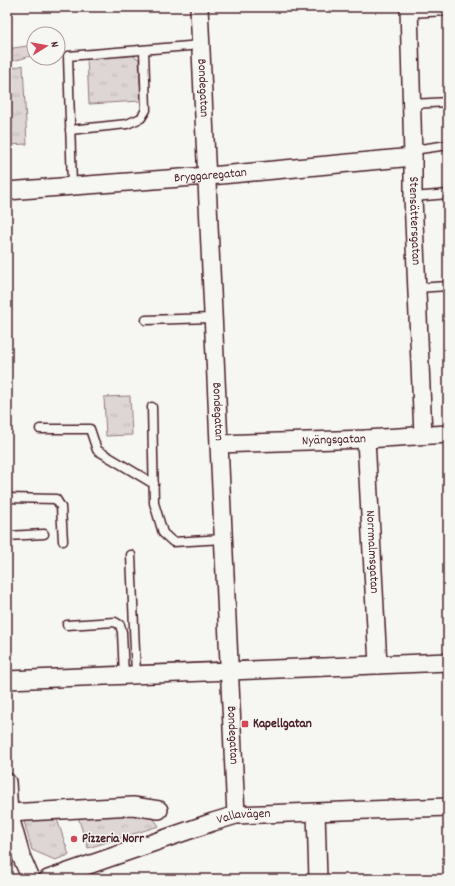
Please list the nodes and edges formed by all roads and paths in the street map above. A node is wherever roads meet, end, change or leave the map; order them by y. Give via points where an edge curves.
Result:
1 (199, 7) edge
2 (409, 10) edge
3 (448, 11) edge
4 (201, 45) junction
5 (144, 50) junction
6 (448, 102) edge
7 (412, 104) junction
8 (70, 130) junction
9 (448, 145) edge
10 (413, 153) junction
11 (207, 176) junction
12 (72, 186) junction
13 (7, 191) edge
14 (448, 194) edge
15 (413, 197) junction
16 (448, 286) edge
17 (417, 288) junction
18 (213, 318) junction
19 (146, 320) dead end
20 (152, 407) dead end
21 (40, 429) dead end
22 (448, 434) edge
23 (423, 435) junction
24 (366, 439) junction
25 (219, 444) junction
26 (154, 484) junction
27 (7, 498) edge
28 (44, 534) dead end
29 (7, 536) edge
30 (223, 539) junction
31 (63, 541) dead end
32 (131, 555) dead end
33 (67, 625) dead end
34 (448, 662) edge
35 (378, 665) junction
36 (229, 671) junction
37 (130, 675) junction
38 (7, 680) edge
39 (7, 782) edge
40 (7, 790) edge
41 (448, 807) edge
42 (159, 810) dead end
43 (316, 812) junction
44 (9, 813) junction
45 (236, 815) junction
46 (31, 879) edge
47 (48, 879) edge
48 (318, 879) edge

1 - 4 street, Bondegatan
2 - 3 lane
2 - 7 street, Stensättersgatan
4 - 5 lane
4 - 11 street, Bondegatan
5 - 8 lane via 146,110 141,118 127,124
5 - 8 lane via 68,56
6 - 7 lane
7 - 10 street, Stensättersgatan
8 - 12 lane
9 - 10 lane
10 - 11 street, Bryggaregatan
10 - 15 street, Stensättersgatan
11 - 12 street, Bryggaregatan
11 - 18 street, Bondegatan
12 - 13 street, Bryggaregatan
14 - 15 lane
15 - 17 street, Stensättersgatan
16 - 17 lane
17 - 23 street, Stensättersgatan
18 - 19 lane
18 - 25 street, Bondegatan
20 - 26 lane
21 - 26 lane via 90,429 97,450
22 - 23 street, Nyängsgatan
23 - 24 street, Nyängsgatan
24 - 25 street, Nyängsgatan
24 - 35 street, Norrmalmsgatan
25 - 30 street, Bondegatan
26 - 30 lane via 154,503 163,533 173,542
27 - 31 lane via 56,499 61,507
28 - 29 lane
30 - 36 street, Bondegatan
32 - 37 lane
33 - 37 lane via 115,622 120,625
34 - 35 street
35 - 36 street
36 - 37 street
36 - 45 street, Bondegatan
37 - 38 street
39 - 40 street
40 - 44 street
41 - 43 street, Vallavägen
42 - 44 street via 133,806
43 - 45 street, Vallavägen
43 - 48 street
44 - 46 street via 21,856
45 - 47 street, Vallavägen

